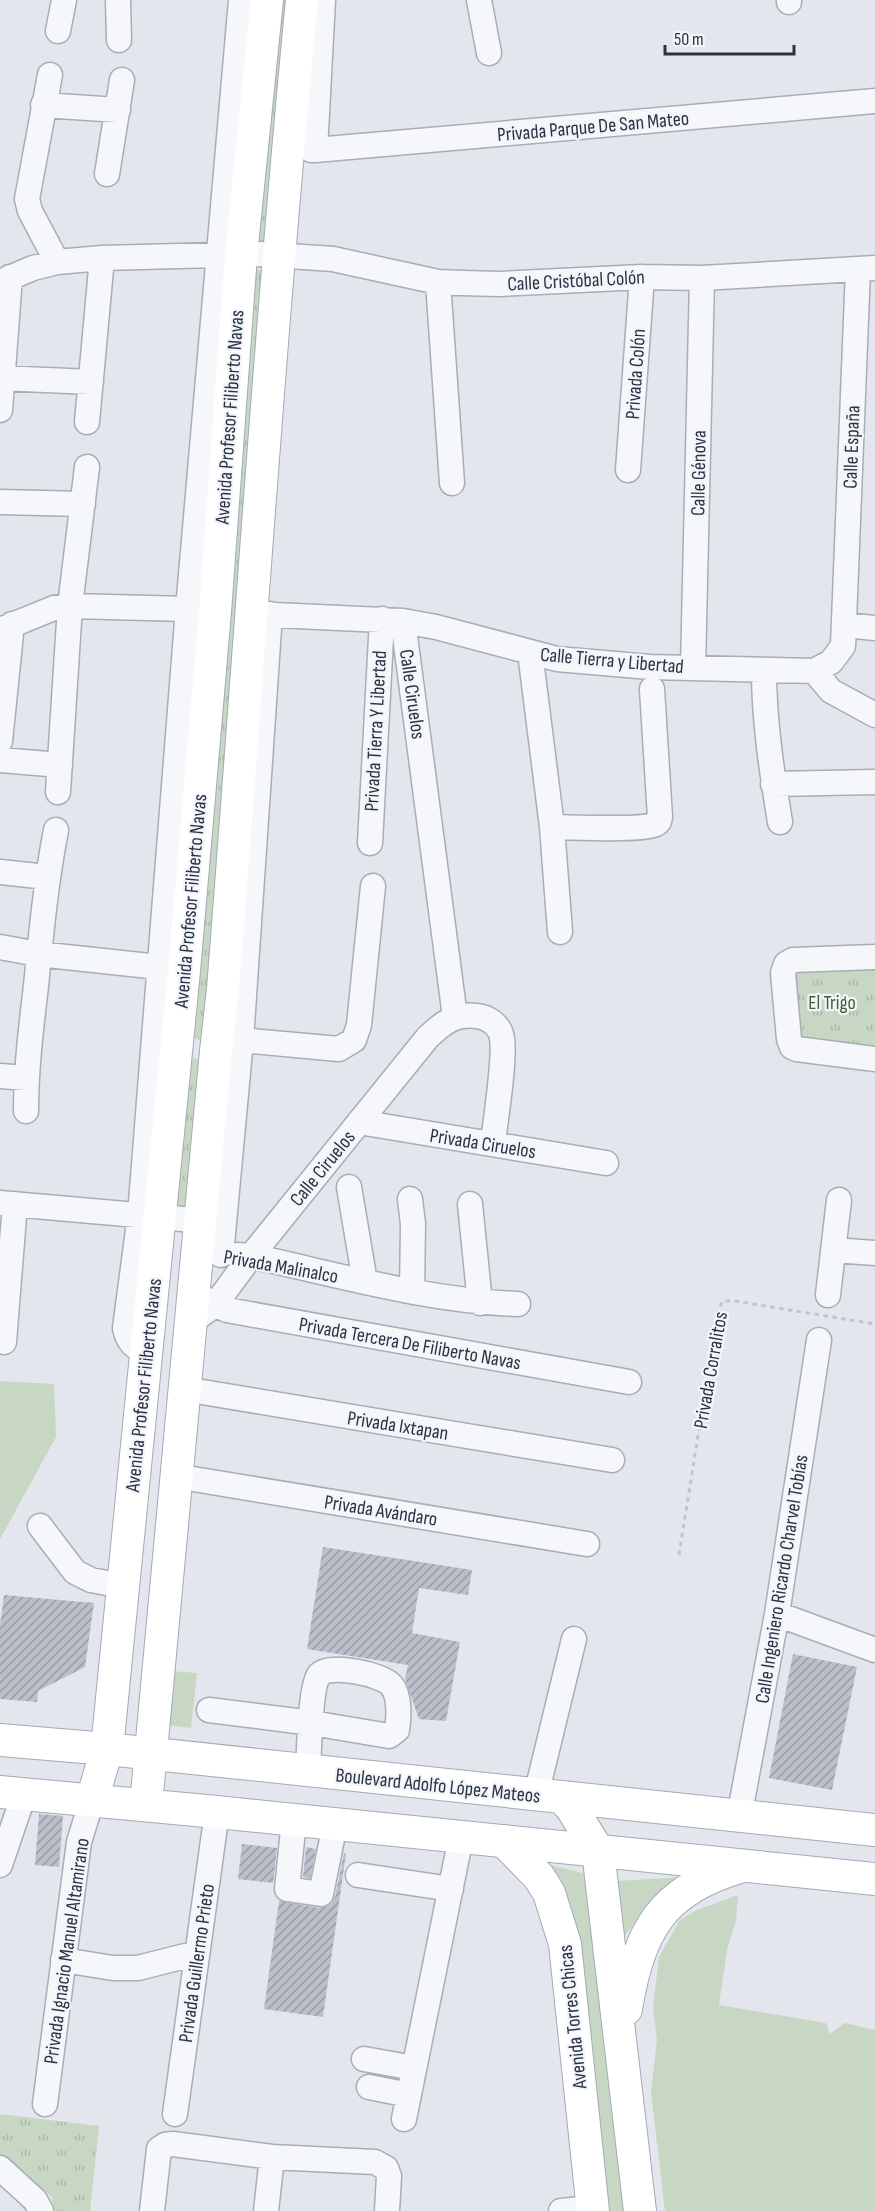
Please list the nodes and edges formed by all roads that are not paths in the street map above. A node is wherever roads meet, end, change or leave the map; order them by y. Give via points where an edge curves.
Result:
1 (64, 0) edge
2 (98, 0) edge
3 (118, 0) edge
4 (241, 0) edge
5 (267, 0) edge
6 (302, 0) edge
7 (323, 0) edge
8 (479, 0) edge
9 (58, 31) dead end
10 (119, 40) dead end
11 (489, 53) dead end
12 (50, 75) dead end
13 (122, 80) dead end
14 (875, 101) edge
15 (43, 105) junction
16 (118, 110) junction
17 (305, 143) junction
18 (107, 174) dead end
19 (230, 255) junction
20 (280, 255) junction
21 (102, 258) junction
22 (57, 262) junction
23 (866, 269) edge
24 (642, 277) junction
25 (702, 278) junction
26 (5, 280) edge
27 (438, 282) junction
28 (2, 378) edge
29 (91, 382) junction
30 (0, 410) edge
31 (87, 422) dead end
32 (87, 467) dead end
33 (628, 470) dead end
34 (452, 483) dead end
35 (0, 502) edge
36 (83, 504) junction
37 (70, 606) junction
38 (188, 609) junction
39 (261, 614) junction
40 (392, 620) junction
41 (845, 625) junction
42 (6, 627) edge
43 (875, 628) edge
44 (530, 652) junction
45 (693, 668) junction
46 (814, 670) junction
47 (764, 671) junction
48 (652, 688) dead end
49 (875, 715) edge
50 (0, 741) edge
51 (0, 760) edge
52 (60, 765) junction
53 (875, 782) edge
54 (773, 784) junction
55 (58, 792) dead end
56 (780, 822) dead end
57 (552, 827) junction
58 (56, 830) dead end
59 (369, 843) dead end
60 (0, 872) edge
61 (47, 877) junction
62 (373, 886) dead end
63 (560, 932) dead end
64 (0, 947) edge
65 (38, 954) junction
66 (875, 957) edge
67 (159, 967) junction
68 (455, 1017) junction
69 (229, 1045) junction
70 (177, 1046) junction
71 (875, 1059) edge
72 (0, 1077) edge
73 (26, 1078) junction
74 (26, 1111) dead end
75 (359, 1122) junction
76 (493, 1144) junction
77 (606, 1163) dead end
78 (349, 1187) dead end
79 (410, 1199) dead end
80 (839, 1200) dead end
81 (7, 1204) edge
82 (470, 1204) dead end
83 (150, 1216) junction
84 (213, 1222) junction
85 (834, 1250) junction
86 (209, 1253) junction
87 (875, 1253) edge
88 (251, 1256) junction
89 (365, 1282) junction
90 (412, 1291) junction
91 (828, 1295) dead end
92 (480, 1303) junction
93 (518, 1304) dead end
94 (200, 1307) junction
95 (3, 1327) edge
96 (819, 1340) dead end
97 (629, 1382) dead end
98 (184, 1389) junction
99 (612, 1460) dead end
100 (176, 1476) junction
101 (40, 1526) dead end
102 (587, 1544) dead end
103 (123, 1586) junction
104 (777, 1614) junction
105 (574, 1639) dead end
106 (874, 1647) edge
107 (209, 1710) dead end
108 (0, 1740) edge
109 (107, 1749) junction
110 (152, 1754) junction
111 (308, 1771) junction
112 (12, 1793) edge
113 (549, 1797) junction
114 (92, 1800) junction
115 (146, 1805) junction
116 (217, 1812) junction
117 (740, 1817) junction
118 (294, 1820) junction
119 (335, 1824) junction
120 (875, 1830) edge
121 (461, 1837) junction
122 (504, 1841) junction
123 (598, 1851) junction
124 (0, 1865) edge
125 (744, 1866) junction
126 (358, 1875) dead end
127 (875, 1879) edge
128 (451, 1889) junction
129 (197, 1953) junction
130 (63, 1960) junction
131 (620, 2045) junction
132 (364, 2059) dead end
133 (414, 2068) junction
134 (369, 2087) dead end
135 (409, 2095) junction
136 (45, 2104) dead end
137 (176, 2114) dead end
138 (404, 2119) dead end
139 (272, 2157) junction
140 (0, 2168) edge
141 (592, 2210) edge
142 (41, 2211) edge
143 (152, 2211) edge
144 (266, 2211) edge
145 (387, 2211) edge
146 (561, 2211) edge
147 (639, 2211) edge

1 - 9 street
2 - 3 street
3 - 10 street
4 - 19 street
5 - 19 main road, Avenida Profesor Filiberto Navas
6 - 17 main road, Avenida Profesor Filiberto Navas
7 - 17 street
8 - 11 street
12 - 15 street
13 - 16 street
14 - 17 street, Privada Parque De San Mateo
15 - 16 street
15 - 22 street via 27,199
16 - 18 street
17 - 20 main road, Avenida Profesor Filiberto Navas via 285,180
19 - 20 street, Calle Cristóbal Colón
19 - 21 street, Calle Cristóbal Colón
19 - 38 street
19 - 70 main road, Avenida Profesor Filiberto Navas via 214,624
20 - 27 street, Calle Cristóbal Colón via 356,263
20 - 39 main road, Avenida Profesor Filiberto Navas via 261,474
21 - 22 street, Calle Cristóbal Colón
21 - 29 street
22 - 26 street, Calle Cristóbal Colón
23 - 25 street, Calle Cristóbal Colón
23 - 41 street, Calle España
24 - 25 street, Calle Cristóbal Colón
24 - 27 street, Calle Cristóbal Colón via 500,284
24 - 33 street, Privada Colón
25 - 45 street, Calle Génova
26 - 28 street
27 - 34 street
28 - 29 street
28 - 30 street
29 - 31 street
32 - 36 street
35 - 36 street
36 - 37 street
37 - 38 street
37 - 42 street via 54,608
37 - 52 street
38 - 67 street
39 - 40 street, Calle Tierra y Libertad
39 - 69 main road, Avenida Profesor Filiberto Navas via 224,978
40 - 44 street, Calle Tierra y Libertad via 436,627
40 - 59 street, Privada Tierra Y Libertad
40 - 68 street, Calle Ciruelos
41 - 43 street
41 - 46 street via 843,646 837,657
42 - 50 street
44 - 45 street, Calle Tierra y Libertad via 557,659
44 - 57 street
45 - 47 street, Calle Tierra y Libertad
46 - 47 street, Calle Tierra y Libertad
46 - 49 street via 831,691
47 - 54 street
48 - 57 street via 658,823 639,828
51 - 52 street
52 - 55 street
53 - 54 street
54 - 56 street
57 - 63 street
58 - 61 street
60 - 61 street
61 - 65 street
62 - 69 street via 359,1025 354,1040 339,1049
64 - 65 street
65 - 67 street
65 - 73 street
66 - 71 street via 793,960 786,964 783,973 792,1047
67 - 83 street
68 - 75 street, Calle Ciruelos via 429,1037
68 - 76 street via 481,1017 501,1032
69 - 70 street
69 - 84 main road, Avenida Profesor Filiberto Navas
70 - 83 main road, Avenida Profesor Filiberto Navas
72 - 73 street
73 - 74 street
75 - 76 street, Privada Ciruelos
75 - 88 street, Calle Ciruelos
76 - 77 street, Privada Ciruelos
78 - 89 street, Privada Malinalco
79 - 90 street
80 - 85 street
81 - 83 street
81 - 95 street
82 - 92 street
83 - 84 street
83 - 103 main road, Avenida Profesor Filiberto Navas via 145,1354
84 - 86 main road, Avenida Profesor Filiberto Navas
85 - 87 street
85 - 91 street
86 - 88 street, Privada Malinalco
86 - 94 main road, Avenida Profesor Filiberto Navas
88 - 89 street, Privada Malinalco
88 - 94 street, Calle Ciruelos
89 - 90 street, Privada Malinalco
90 - 92 street, Privada Malinalco
92 - 93 street, Privada Malinalco
94 - 97 street, Privada Tercera De Filiberto Navas
94 - 98 main road, Avenida Profesor Filiberto Navas
96 - 104 street, Calle Ingeniero Ricardo Charvel Tobías
98 - 99 street, Privada Ixtapan
98 - 100 main road, Avenida Profesor Filiberto Navas
100 - 102 street, Privada Avándaro
100 - 110 main road, Avenida Profesor Filiberto Navas
101 - 103 street via 75,1572 91,1580
103 - 109 main road, Avenida Profesor Filiberto Navas
104 - 106 street
104 - 117 street, Calle Ingeniero Ricardo Charvel Tobías
105 - 113 street
107 - 111 street via 312,1723
108 - 109 main road, Boulevard Adolfo López Mateos
109 - 110 main road, Boulevard Adolfo López Mateos
109 - 114 main road, Avenida Profesor Filiberto Navas
110 - 111 main road, Boulevard Adolfo López Mateos
110 - 115 main road, Avenida Profesor Filiberto Navas
111 - 113 main road, Boulevard Adolfo López Mateos
112 - 114 main road
112 - 124 street
113 - 117 main road, Boulevard Adolfo López Mateos
113 - 123 main road via 572,1807
114 - 115 main road
114 - 130 street, Privada Ignacio Manuel Altamirano via 79,1842
115 - 116 main road
116 - 118 main road
116 - 129 street, Privada Guillermo Prieto
117 - 120 main road, Boulevard Adolfo López Mateos
118 - 119 main road
118 - 119 street via 287,1889 321,1894
119 - 121 main road
121 - 122 main road
121 - 128 street
122 - 123 main road
122 - 141 main road, Avenida Torres Chicas via 549,1893 565,1944
123 - 125 main road
123 - 131 main road
125 - 127 main road
125 - 131 main road via 711,1877 683,1893 650,1926 632,1974
126 - 128 street
128 - 133 street
129 - 130 street via 138,1968
129 - 137 street, Privada Guillermo Prieto
130 - 136 street, Privada Ignacio Manuel Altamirano
131 - 147 main road
132 - 133 street
133 - 135 street
134 - 135 street
135 - 138 street
139 - 143 street via 173,2144 160,2147
139 - 144 street
139 - 145 street via 366,2160 386,2168
140 - 142 street via 25,2188
141 - 146 street

